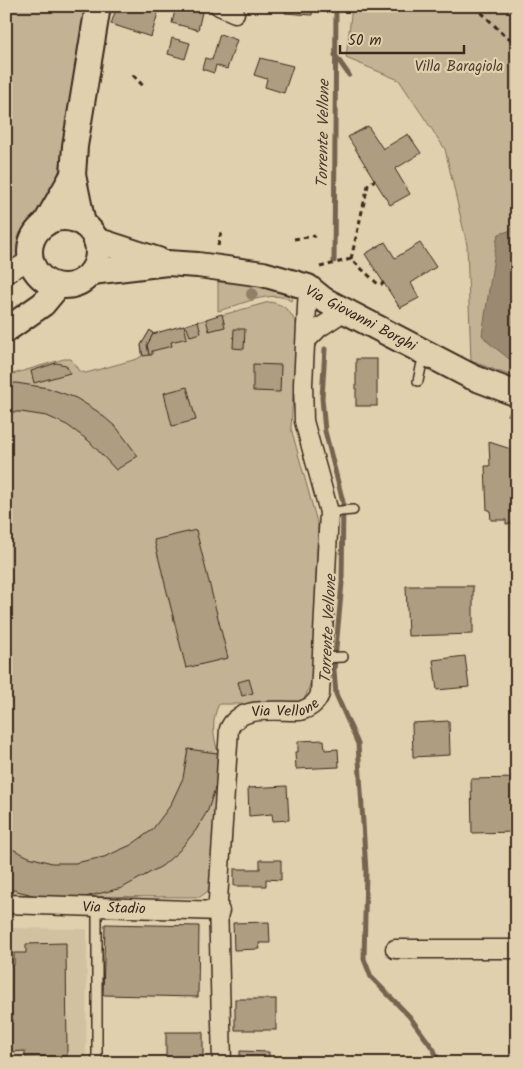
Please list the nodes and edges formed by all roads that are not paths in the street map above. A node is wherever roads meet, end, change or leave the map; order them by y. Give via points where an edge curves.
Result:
1 (98, 6) edge
2 (219, 6) edge
3 (235, 13) dead end
4 (73, 175) junction
5 (45, 224) junction
6 (90, 232) junction
7 (167, 263) junction
8 (92, 272) junction
9 (6, 274) edge
10 (43, 274) junction
11 (308, 287) junction
12 (345, 311) junction
13 (13, 326) edge
14 (306, 341) junction
15 (424, 352) junction
16 (418, 381) dead end
17 (517, 394) edge
18 (353, 510) dead end
19 (329, 512) junction
20 (343, 657) dead end
21 (321, 658) junction
22 (6, 904) edge
23 (97, 907) junction
24 (220, 911) junction
25 (395, 949) dead end
26 (517, 949) edge
27 (97, 1063) edge
28 (222, 1063) edge

1 - 4 main road
2 - 3 street
4 - 5 main road
4 - 6 main road
5 - 6 main road via 64,218
5 - 10 main road via 32,240
6 - 7 main road, Via Giovanni Borghi
6 - 8 main road via 97,262
7 - 8 main road, Via Giovanni Borghi
7 - 11 main road, Via Giovanni Borghi via 264,274
8 - 10 main road via 77,284
9 - 10 street
10 - 13 main road via 34,299
11 - 12 main road, Via Giovanni Borghi
11 - 14 street, Via Vellone
12 - 14 street
12 - 15 main road, Via Giovanni Borghi
14 - 19 street, Via Vellone via 304,421
15 - 16 lane
15 - 17 main road, Via Giovanni Borghi via 472,377
18 - 19 lane
19 - 21 street, Via Vellone
20 - 21 lane
21 - 24 street, Via Vellone via 320,694 309,708 245,713 235,719 229,729 218,900
22 - 23 street, Via Stadio
23 - 24 street, Via Stadio
23 - 27 lane
24 - 28 street, Via Vellone
25 - 26 street

